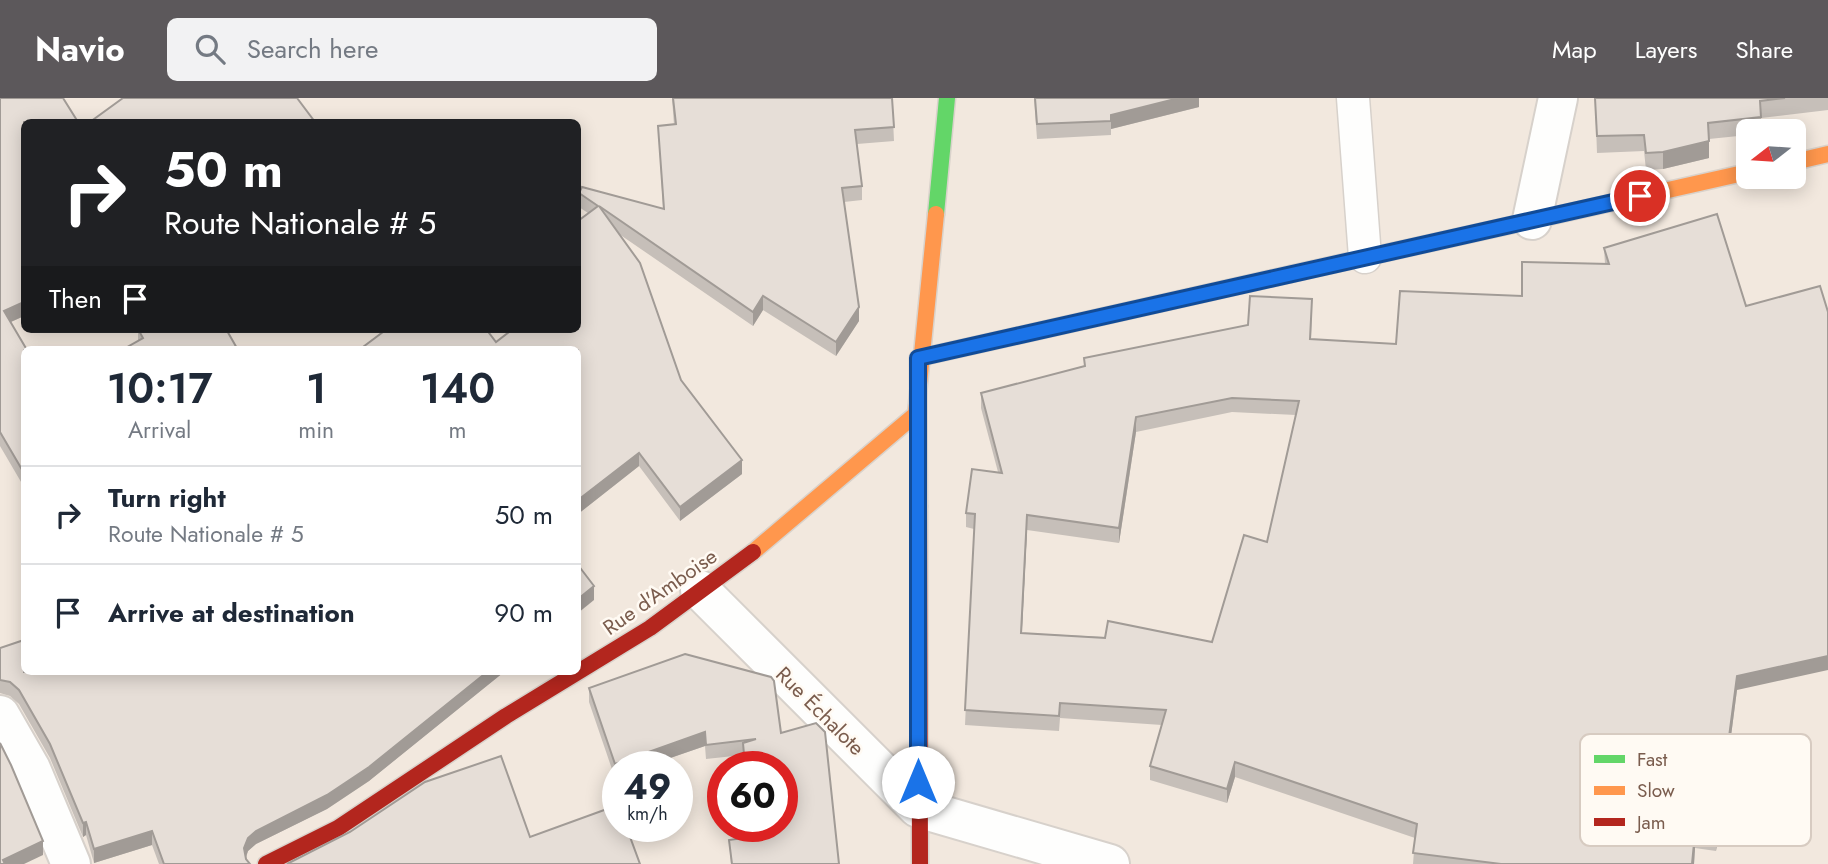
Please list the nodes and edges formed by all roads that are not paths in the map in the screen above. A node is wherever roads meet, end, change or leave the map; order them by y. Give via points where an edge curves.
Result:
1 (947, 98) edge
2 (1353, 98) edge
3 (1558, 98) edge
4 (1828, 154) edge
5 (1806, 159) edge
6 (1736, 175) edge
7 (1532, 220) junction
8 (1365, 257) junction
9 (916, 414) junction
10 (700, 590) junction
11 (581, 670) edge
12 (573, 675) edge
13 (0, 715) edge
14 (918, 808) junction
15 (71, 864) edge
16 (265, 864) edge
17 (920, 864) edge
18 (1110, 864) edge

1 - 9 main road
2 - 8 lane
3 - 7 street
4 - 5 main road
6 - 7 main road
7 - 8 main road
8 - 9 main road via 918,358
9 - 10 main road, Rue d'Amboise via 772,537
9 - 14 main road
10 - 11 main road, Rue d'Amboise via 650,628
10 - 14 street, Rue Échalote
12 - 16 main road, Rue d'Amboise via 338,828
13 - 15 street via 31,769
14 - 17 main road
14 - 18 street, Rue Échalote

